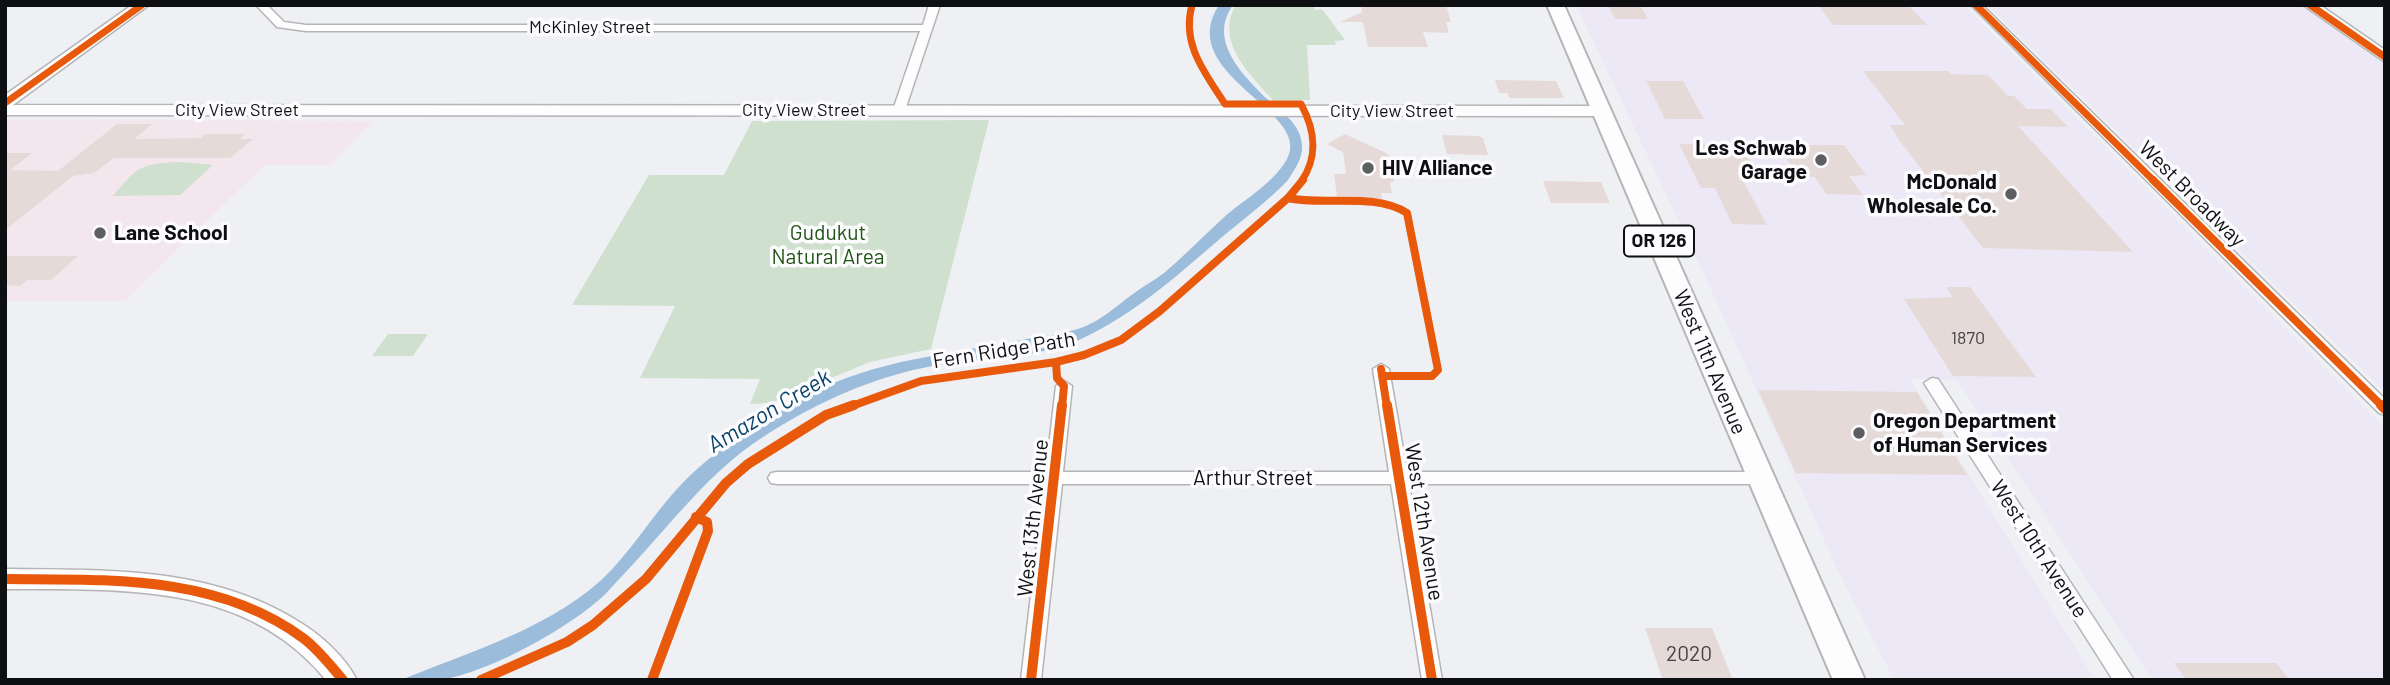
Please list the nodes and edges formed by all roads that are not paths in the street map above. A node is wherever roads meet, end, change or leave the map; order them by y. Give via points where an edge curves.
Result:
1 (142, 5) edge
2 (261, 5) edge
3 (936, 5) edge
4 (1555, 5) edge
5 (1976, 5) edge
6 (2310, 5) edge
7 (928, 28) junction
8 (2385, 57) edge
9 (5, 103) edge
10 (5, 110) edge
11 (899, 110) junction
12 (1602, 111) junction
13 (1381, 369) dead end
14 (1932, 383) dead end
15 (1065, 386) dead end
16 (2385, 409) edge
17 (777, 478) dead end
18 (1055, 478) junction
19 (1399, 478) junction
20 (1760, 478) junction
21 (5, 579) edge
22 (1829, 639) junction
23 (343, 680) edge
24 (1031, 680) edge
25 (1432, 680) edge
26 (1835, 680) edge
27 (1849, 680) edge
28 (2124, 680) edge

1 - 9 street
2 - 7 street, McKinley Street via 281,25 306,28
3 - 7 street
4 - 12 main road, West 11th Avenue / OR 126
5 - 16 street, West Broadway
6 - 8 street
7 - 11 street
10 - 11 street, City View Street
11 - 12 street, City View Street
12 - 20 main road, West 11th Avenue / OR 126
13 - 19 street, West 12th Avenue
14 - 28 street, West 10th Avenue
15 - 18 street, West 13th Avenue
17 - 18 street, Arthur Street
18 - 19 street, Arthur Street
18 - 24 street, West 13th Avenue
19 - 20 street, Arthur Street
19 - 25 street, West 12th Avenue
20 - 22 main road, West 11th Avenue / OR 126
21 - 23 street via 154,584 212,593 301,636
22 - 26 street
22 - 27 main road, West 11th Avenue / OR 126

